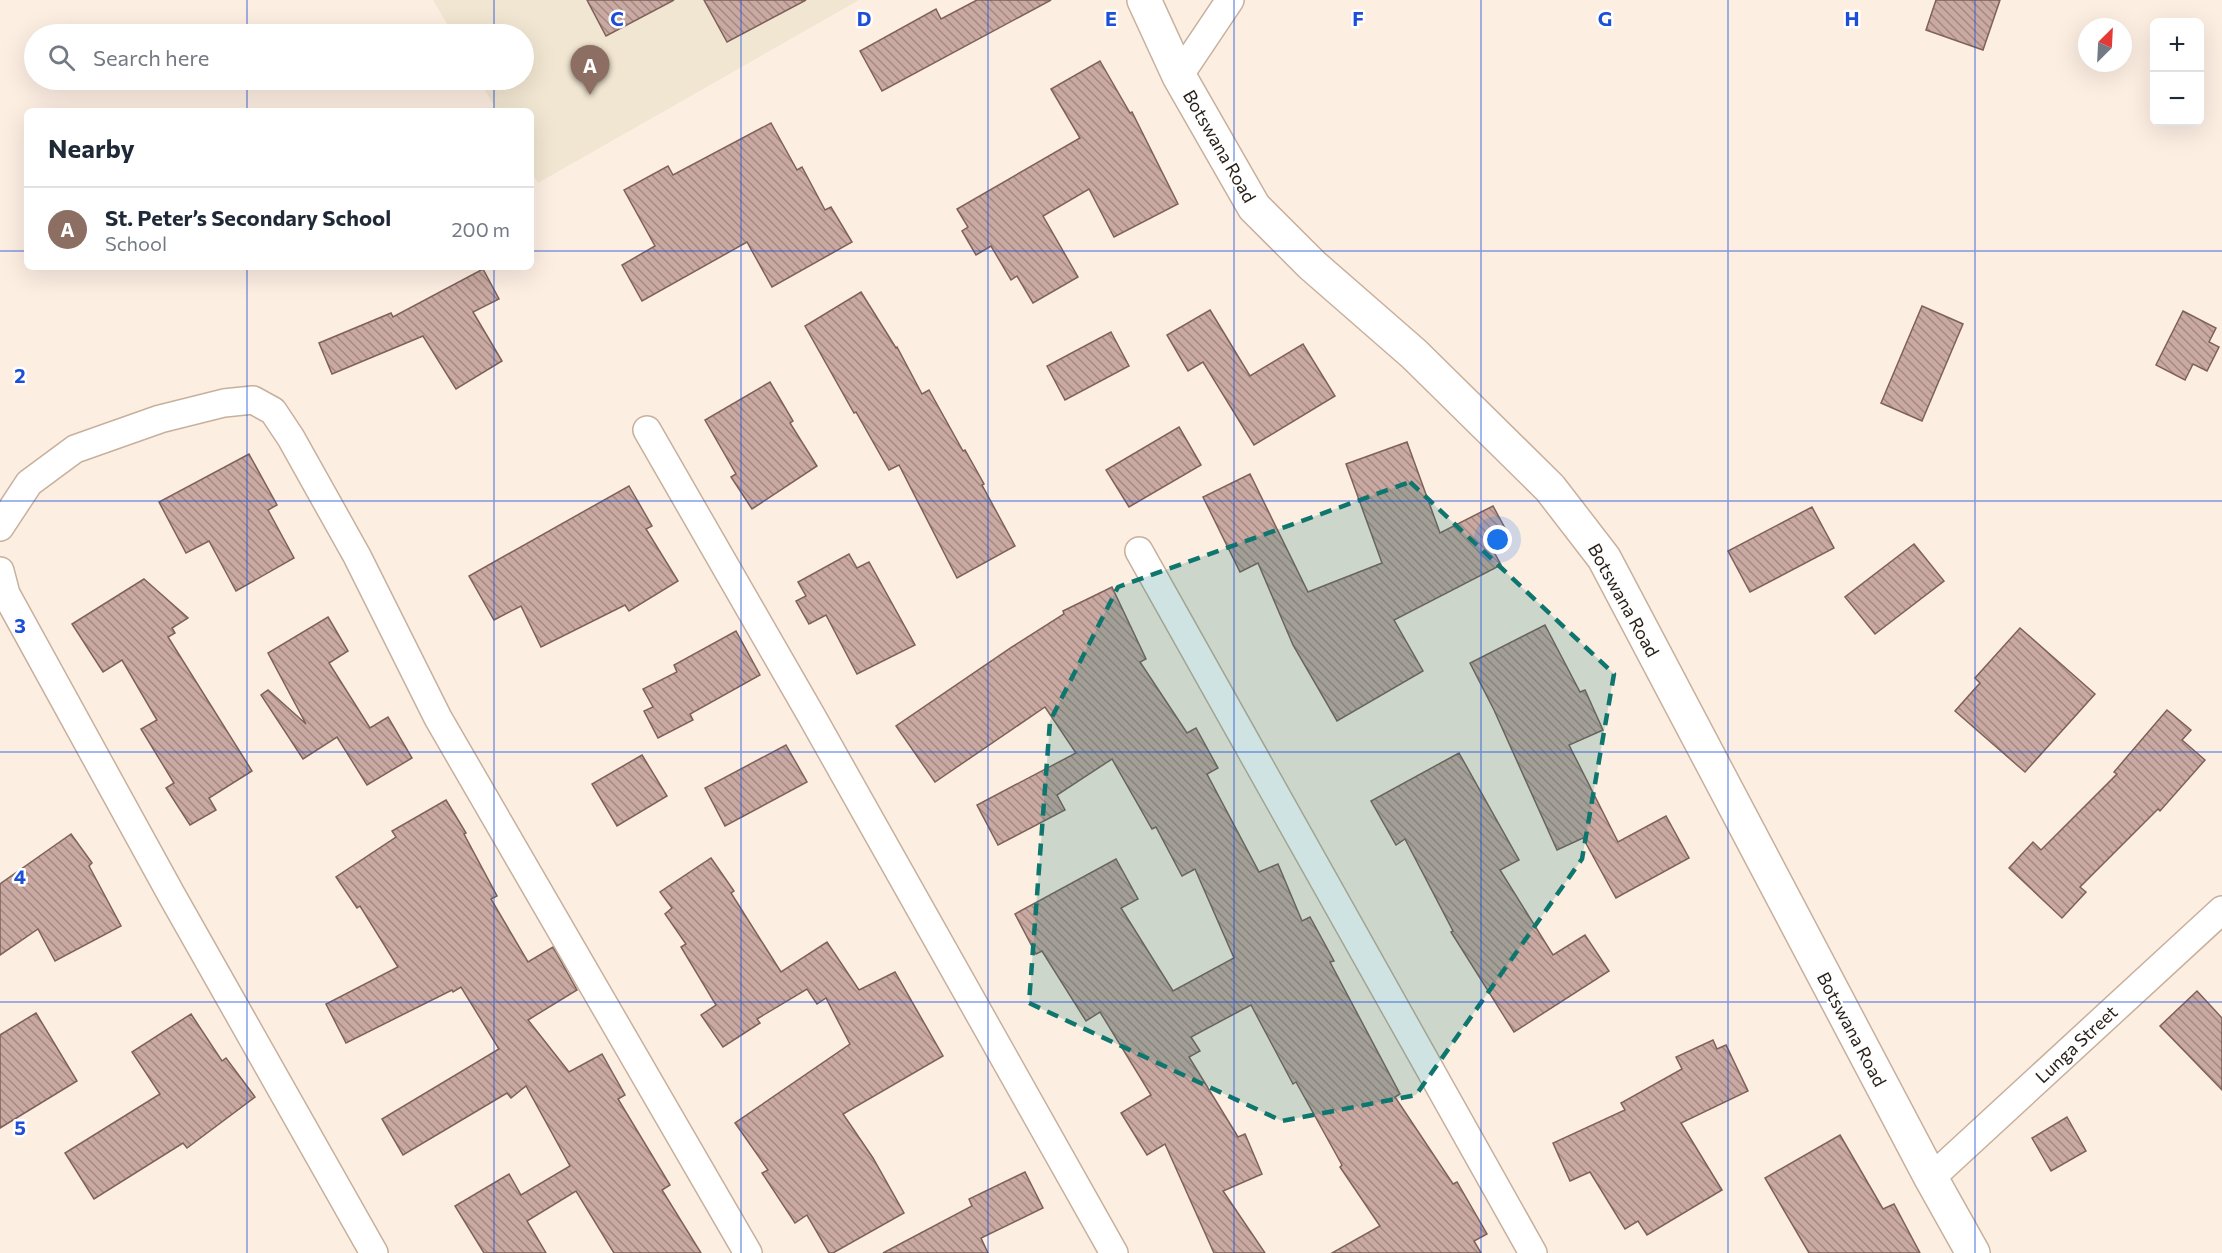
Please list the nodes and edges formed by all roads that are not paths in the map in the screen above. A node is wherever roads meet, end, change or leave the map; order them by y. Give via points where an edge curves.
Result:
1 (1144, 0) edge
2 (1230, 0) edge
3 (1179, 76) junction
4 (647, 430) dead end
5 (0, 527) edge
6 (1139, 551) dead end
7 (0, 571) edge
8 (2222, 910) edge
9 (1931, 1178) junction
10 (374, 1253) edge
11 (748, 1253) edge
12 (1114, 1253) edge
13 (1533, 1253) edge
14 (1973, 1253) edge

1 - 3 street, Botswana Road
2 - 3 street
3 - 9 street, Botswana Road via 1254,207 1312,265 1414,354 1550,488 1604,558
4 - 12 street
5 - 11 street via 29,483 75,449 160,419 224,403 253,400 273,411 357,556 438,718
6 - 13 street
7 - 10 street via 11,604
8 - 9 street, Lunga Street
9 - 14 street, Botswana Road

